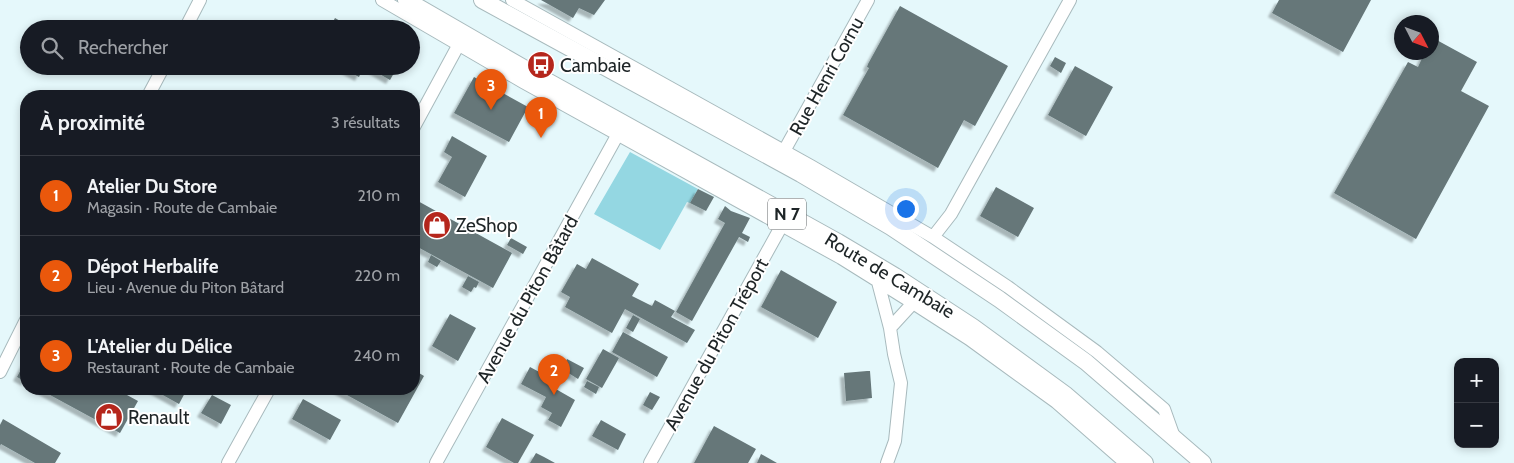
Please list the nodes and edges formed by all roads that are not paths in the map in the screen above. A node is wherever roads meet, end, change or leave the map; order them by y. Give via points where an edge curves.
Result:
1 (200, 0) edge
2 (382, 0) edge
3 (406, 0) edge
4 (482, 0) edge
5 (512, 0) edge
6 (868, 0) edge
7 (1070, 0) edge
8 (190, 20) edge
9 (417, 20) edge
10 (420, 22) edge
11 (459, 44) junction
12 (159, 75) edge
13 (151, 90) edge
14 (420, 116) edge
15 (618, 134) junction
16 (784, 151) junction
17 (782, 225) junction
18 (933, 237) junction
19 (878, 282) junction
20 (913, 303) junction
21 (890, 328) junction
22 (20, 332) edge
23 (0, 372) edge
24 (266, 395) edge
25 (1174, 437) junction
26 (228, 463) edge
27 (436, 463) edge
28 (650, 463) edge
29 (887, 463) edge
30 (1136, 463) edge
31 (1144, 463) edge
32 (1203, 463) edge

1 - 8 street
2 - 9 street
3 - 31 main road, Route de Cambaie / N 7 via 895,276 973,327 1066,395
4 - 25 main road, Route de Cambaie / N 7 via 892,227 1078,356
5 - 16 street
6 - 16 street, Rue Henri Cornu
7 - 18 street via 951,214
10 - 11 street
11 - 14 street
11 - 15 street
12 - 13 street
15 - 17 street
15 - 27 street, Avenue du Piton Bâtard
16 - 18 street
17 - 19 street
17 - 28 street, Avenue du Piton Tréport
18 - 25 street via 1097,352 1164,409
19 - 20 street
19 - 21 street, Route de Cambaie
20 - 21 street
20 - 30 street via 1056,402 1120,458
21 - 29 street, Route de Cambaie via 901,383 895,442
22 - 23 street
24 - 26 street
25 - 32 main road, Route de Cambaie / N 7

